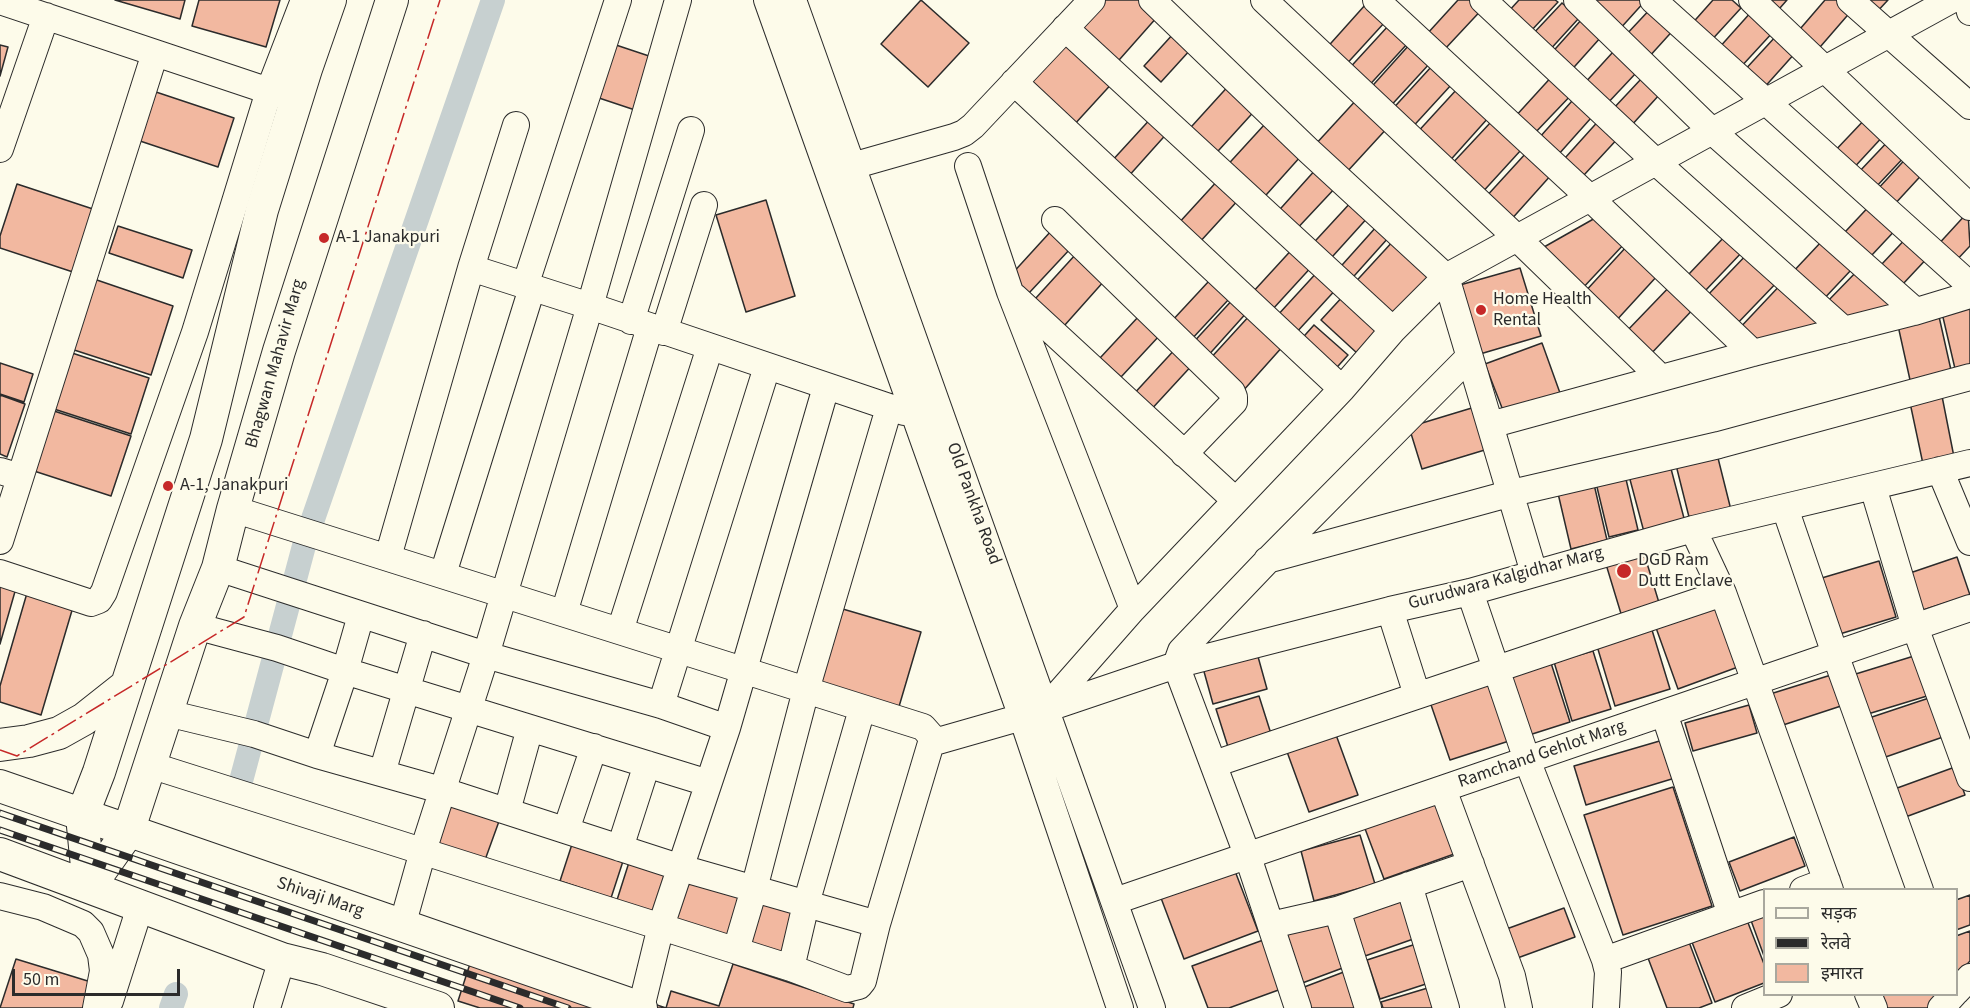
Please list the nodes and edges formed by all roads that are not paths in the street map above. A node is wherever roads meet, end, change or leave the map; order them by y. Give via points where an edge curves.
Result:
1 (304, 0) edge
2 (330, 0) edge
3 (392, 0) edge
4 (618, 0) edge
5 (678, 0) edge
6 (767, 0) edge
7 (793, 0) edge
8 (1092, 0) edge
9 (1152, 0) edge
10 (1264, 0) edge
11 (1376, 0) edge
12 (1483, 0) edge
13 (1577, 0) edge
14 (1653, 0) edge
15 (1752, 0) edge
16 (1850, 0) edge
17 (0, 1) edge
18 (1956, 3) edge
19 (46, 16) junction
20 (1065, 28) junction
21 (1888, 34) junction
22 (155, 52) junction
23 (1825, 69) junction
24 (1014, 82) junction
25 (283, 95) junction
26 (1767, 101) junction
27 (1970, 106) edge
28 (516, 125) dead end
29 (691, 130) dead end
30 (1712, 131) junction
31 (0, 147) edge
32 (1656, 162) junction
33 (852, 166) junction
34 (968, 166) dead end
35 (1590, 198) junction
36 (704, 205) dead end
37 (1970, 207) edge
38 (1055, 220) dead end
39 (1517, 238) junction
40 (471, 268) junction
41 (1446, 278) junction
42 (1970, 285) edge
43 (528, 287) junction
44 (1010, 292) junction
45 (1970, 295) edge
46 (590, 306) junction
47 (1914, 312) junction
48 (648, 327) junction
49 (1394, 330) junction
50 (1844, 330) junction
51 (710, 347) junction
52 (1753, 353) junction
53 (1469, 357) junction
54 (767, 367) junction
55 (1970, 377) edge
56 (1661, 378) junction
57 (826, 387) junction
58 (1342, 389) junction
59 (889, 408) junction
60 (914, 415) junction
61 (1490, 425) junction
62 (1184, 454) junction
63 (1970, 463) edge
64 (1940, 470) junction
65 (10, 474) edge
66 (1874, 487) junction
67 (1512, 493) junction
68 (1235, 500) junction
69 (1785, 508) junction
70 (233, 509) junction
71 (1694, 529) junction
72 (0, 542) edge
73 (1970, 542) edge
74 (388, 557) junction
75 (1267, 561) junction
76 (218, 568) junction
77 (0, 573) edge
78 (1534, 573) junction
79 (443, 574) junction
80 (1470, 592) junction
81 (1724, 593) junction
82 (504, 594) junction
83 (1970, 608) edge
84 (1133, 609) junction
85 (1390, 610) junction
86 (564, 613) junction
87 (361, 615) junction
88 (195, 626) junction
89 (1915, 627) junction
90 (620, 631) junction
91 (423, 634) junction
92 (678, 650) junction
93 (1835, 654) junction
94 (486, 655) junction
95 (1176, 665) junction
96 (1495, 669) junction
97 (345, 671) junction
98 (743, 672) junction
99 (1756, 681) junction
100 (127, 685) junction
101 (407, 690) junction
102 (806, 690) junction
103 (1418, 695) junction
104 (661, 705) junction
105 (468, 708) junction
106 (1046, 708) junction
107 (862, 709) junction
108 (167, 713) junction
109 (1664, 714) junction
110 (1022, 717) junction
111 (530, 728) junction
112 (727, 728) junction
113 (931, 743) junction
114 (0, 745) edge
115 (594, 747) junction
116 (317, 755) junction
117 (1527, 760) junction
118 (646, 764) junction
119 (1214, 764) junction
120 (150, 765) junction
121 (382, 773) junction
122 (1970, 778) edge
123 (708, 783) junction
124 (0, 786) edge
125 (1443, 789) junction
126 (441, 790) junction
127 (507, 811) junction
128 (82, 816) junction
129 (566, 830) junction
130 (128, 832) junction
131 (620, 848) junction
132 (423, 851) junction
133 (0, 854) edge
134 (1248, 856) junction
135 (1471, 864) junction
136 (680, 867) junction
137 (1409, 885) junction
138 (89, 887) junction
139 (1820, 887) edge
140 (1919, 888) edge
141 (754, 889) junction
142 (0, 896) edge
143 (1115, 901) junction
144 (1763, 903) edge
145 (806, 904) junction
146 (141, 907) junction
147 (1337, 910) junction
148 (1731, 915) junction
149 (877, 924) junction
150 (1271, 925) junction
151 (402, 926) junction
152 (661, 926) junction
153 (736, 950) junction
154 (282, 959) junction
155 (1605, 960) junction
156 (791, 968) junction
157 (1970, 977) edge
158 (1958, 990) edge
159 (1775, 996) edge
160 (1952, 996) edge
161 (96, 1008) edge
162 (108, 1008) edge
163 (267, 1008) edge
164 (438, 1008) edge
165 (641, 1008) edge
166 (1120, 1008) edge
167 (1152, 1008) edge
168 (1298, 1008) edge
169 (1368, 1008) edge
170 (1446, 1008) edge
171 (1519, 1008) edge
172 (1606, 1008) edge
173 (1745, 1008) edge
174 (1941, 1008) edge

1 - 25 street
2 - 25 main road
3 - 70 main road, Bhagwan Mahavir Marg via 286,328
4 - 43 street
5 - 46 street
6 - 60 street, Old Pankha Road
7 - 33 street, Old Pankha Road
8 - 20 street
9 - 41 street
10 - 39 street
11 - 35 street
12 - 32 street
13 - 30 street
14 - 26 street
15 - 23 street
16 - 21 street
17 - 19 street
18 - 21 street
19 - 22 street
19 - 31 street
20 - 24 street
20 - 49 street
21 - 23 street
21 - 27 street
22 - 25 street
22 - 65 street
23 - 26 street
23 - 37 street
24 - 33 street via 964,133
24 - 58 street
25 - 77 street via 104,592 91,603
25 - 100 main road via 262,210 206,439
26 - 30 street
26 - 42 street
28 - 40 street
29 - 48 street
30 - 32 street
30 - 47 street
32 - 35 street
32 - 50 street
33 - 106 street, Old Pankha Road
34 - 44 street
35 - 39 street
35 - 52 street
36 - 48 street
38 - 62 street via 1232,392 1234,402
39 - 41 street
39 - 56 street
40 - 43 street
40 - 74 street
41 - 49 street
41 - 53 street
43 - 46 street
43 - 79 street
44 - 62 street
44 - 84 street
45 - 47 street
46 - 48 street
46 - 82 street
47 - 50 street
48 - 51 street
48 - 86 street
49 - 58 street
50 - 52 street
51 - 54 street
51 - 90 street
52 - 56 street
53 - 61 street
53 - 75 street
54 - 57 street
54 - 92 street
55 - 67 street via 1719,445
56 - 61 street
57 - 59 street
57 - 98 street
58 - 68 street
59 - 60 street
59 - 102 street
60 - 110 street, Old Pankha Road
61 - 67 street
62 - 68 street
63 - 64 street, Gurudwara Kalgidhar Marg
64 - 66 street, Gurudwara Kalgidhar Marg
64 - 73 street
65 - 72 street
66 - 69 street, Gurudwara Kalgidhar Marg
66 - 89 street
67 - 75 street
67 - 78 street
68 - 84 street
69 - 71 street, Gurudwara Kalgidhar Marg
69 - 93 street
70 - 74 street
70 - 76 main road, Bhagwan Mahavir Marg
71 - 78 street, Gurudwara Kalgidhar Marg
71 - 81 street
74 - 79 street
75 - 95 street via 1181,651
76 - 87 street
76 - 88 main road, Bhagwan Mahavir Marg
78 - 80 street, Gurudwara Kalgidhar Marg
79 - 82 street
80 - 85 street, Gurudwara Kalgidhar Marg
80 - 96 street
81 - 96 street
81 - 99 street
82 - 86 street
82 - 94 street
83 - 89 street, Ramchand Gehlot Marg
84 - 106 street
85 - 95 street, Gurudwara Kalgidhar Marg
85 - 103 street
86 - 90 street
87 - 91 street
87 - 97 street
88 - 97 street
88 - 108 main road, Bhagwan Mahavir Marg
89 - 93 street, Ramchand Gehlot Marg
89 - 122 street
90 - 92 street
91 - 94 street
91 - 101 street
92 - 98 street
92 - 104 street
93 - 99 street, Ramchand Gehlot Marg
93 - 140 street
94 - 104 street
94 - 105 street
95 - 106 street, Gurudwara Kalgidhar Marg
95 - 119 street
96 - 103 street
96 - 117 street
97 - 101 street
97 - 116 street
98 - 102 street
98 - 112 street
99 - 109 street, Ramchand Gehlot Marg
99 - 139 street
100 - 114 main road via 59,733
100 - 128 main road
101 - 105 street
101 - 121 street
102 - 107 street
102 - 141 street
103 - 119 street
104 - 112 street
105 - 111 street
105 - 126 street
106 - 110 street, Gurudwara Kalgidhar Marg
106 - 143 street, Old Pankha Road
107 - 113 street via 923,727 931,736
107 - 145 street
108 - 116 street via 254,734
108 - 120 main road, Bhagwan Mahavir Marg
109 - 117 street, Ramchand Gehlot Marg
109 - 148 street
110 - 113 street, Gurudwara Kalgidhar Marg
110 - 166 street, Old Pankha Road
111 - 115 street
111 - 127 street
112 - 123 street
113 - 149 street
115 - 118 street
115 - 129 street
116 - 121 street
117 - 125 street, Ramchand Gehlot Marg
117 - 155 street
118 - 123 street
118 - 131 street
119 - 134 street
120 - 130 main road, Bhagwan Mahavir Marg
120 - 132 street
121 - 126 street
123 - 136 street
124 - 128 main road, Shivaji Marg
125 - 134 street, Ramchand Gehlot Marg
125 - 135 street
126 - 127 street
126 - 132 street
127 - 129 street
128 - 130 main road, Shivaji Marg
128 - 138 main road
129 - 131 street
130 - 138 main road, Bhagwan Mahavir Marg
130 - 151 main road, Shivaji Marg
131 - 136 street
132 - 151 street
132 - 152 street
133 - 138 main road
134 - 143 street, Ramchand Gehlot Marg
134 - 150 street
135 - 137 street
135 - 171 street via 1512,976
136 - 141 street
136 - 152 street
137 - 147 street
137 - 170 street
138 - 146 main road
141 - 145 street
141 - 153 street
142 - 161 street via 43,907 83,924 92,932 103,971
143 - 167 street, Old Pankha Road
144 - 148 street
145 - 149 street
145 - 156 street
146 - 154 main road
146 - 162 street
147 - 150 street
147 - 169 street
148 - 155 street
149 - 156 street via 863,981 853,989
150 - 168 street
151 - 165 main road, Shivaji Marg
152 - 153 street
152 - 165 street
153 - 156 street
154 - 163 street
154 - 164 main road
155 - 172 street
157 - 158 street
159 - 173 street
160 - 174 street

